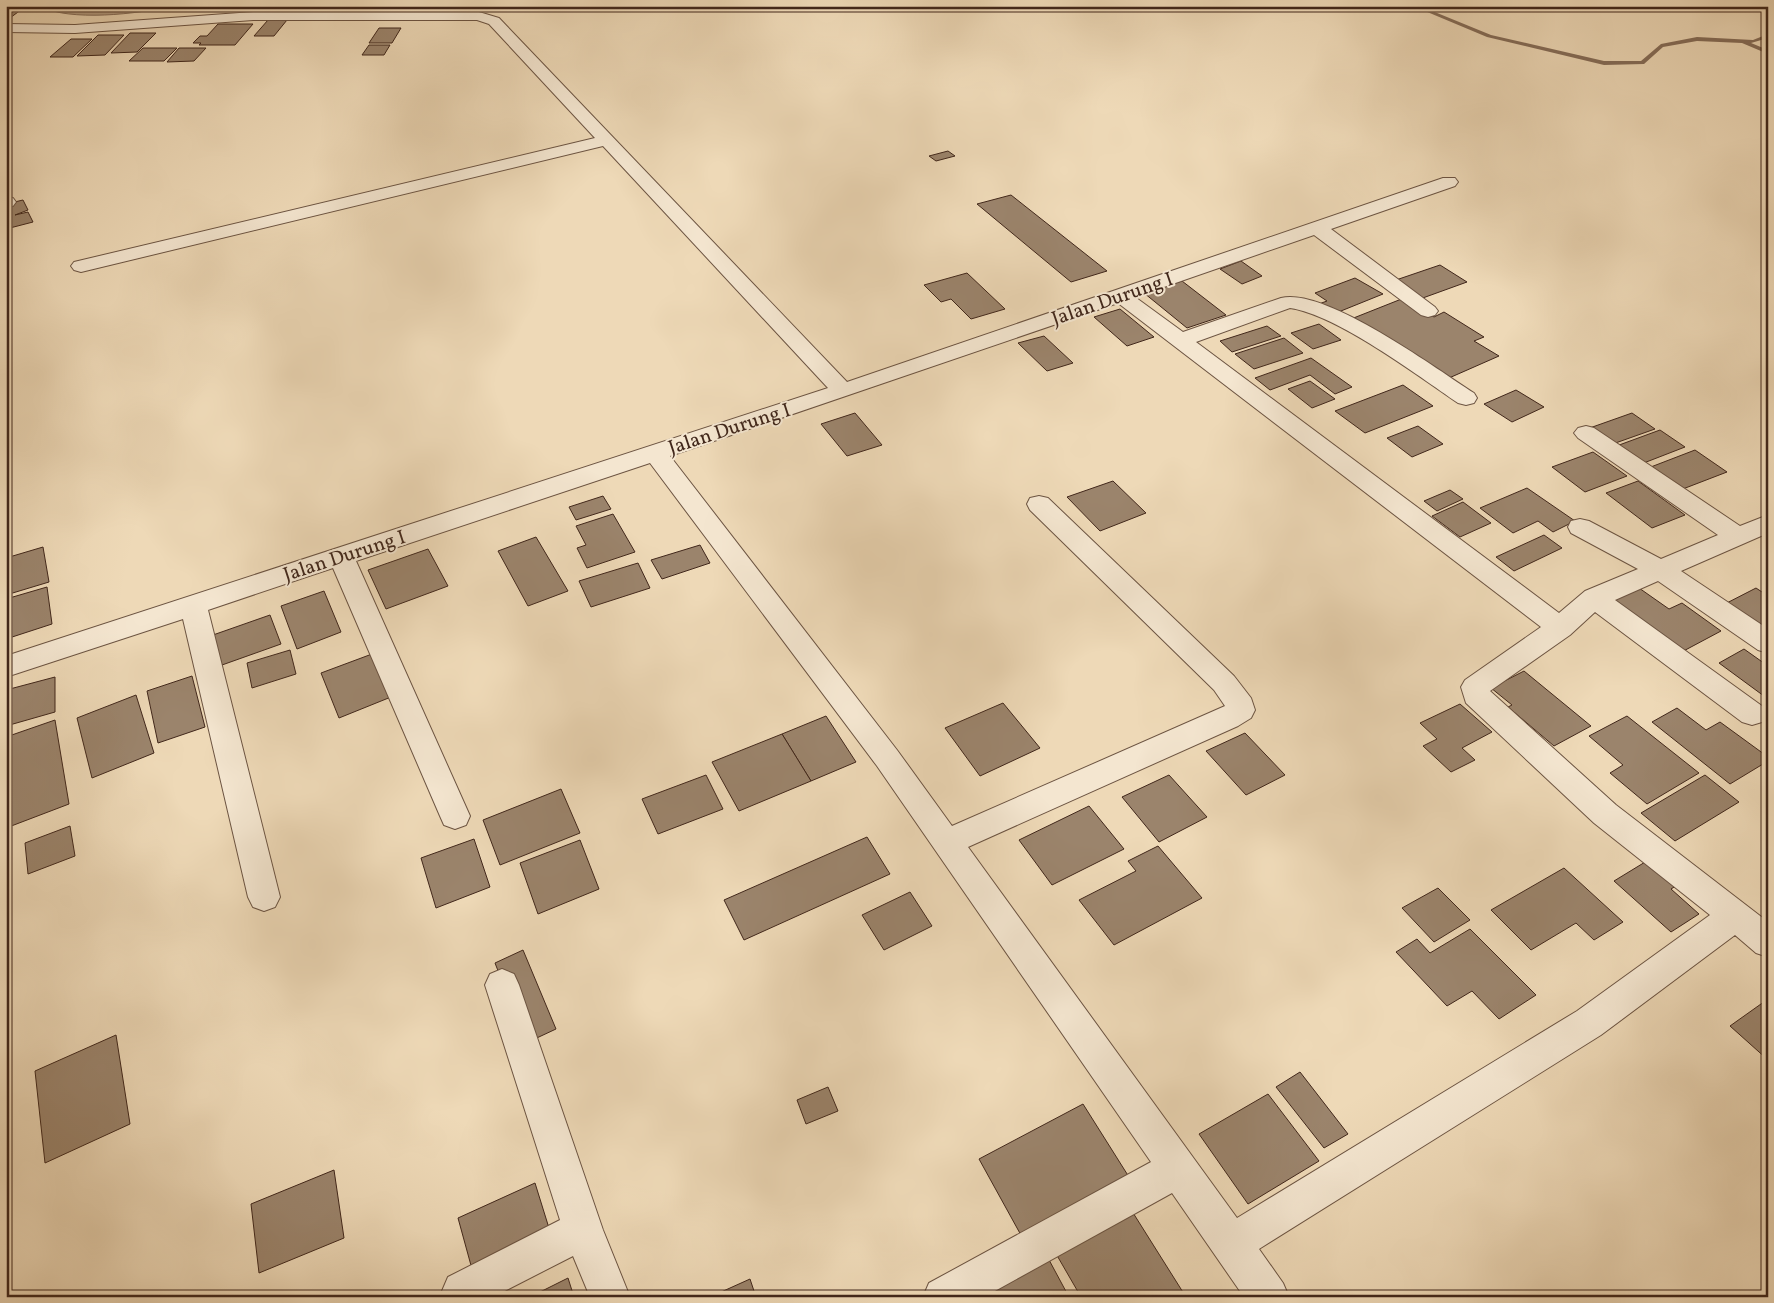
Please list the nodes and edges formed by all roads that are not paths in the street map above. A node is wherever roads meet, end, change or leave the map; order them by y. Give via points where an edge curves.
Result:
1 (6, 28) edge
2 (607, 140) junction
3 (1448, 182) dead end
4 (1317, 228) junction
5 (81, 266) dead end
6 (1120, 295) junction
7 (1428, 311) dead end
8 (1182, 340) junction
9 (842, 391) junction
10 (1466, 398) dead end
11 (1586, 433) dead end
12 (655, 452) junction
13 (1039, 504) dead end
14 (1768, 523) edge
15 (1580, 527) dead end
16 (1736, 535) junction
17 (341, 556) junction
18 (1660, 569) junction
19 (1594, 598) junction
20 (192, 605) junction
21 (1560, 628) junction
22 (1768, 644) edge
23 (6, 667) edge
24 (1752, 714) dead end
25 (455, 816) dead end
26 (947, 842) junction
27 (264, 897) dead end
28 (1735, 916) junction
29 (1768, 942) edge
30 (502, 986) dead end
31 (1178, 1169) junction
32 (583, 1230) junction
33 (1230, 1244) junction
34 (462, 1290) dead end
35 (610, 1297) edge
36 (943, 1297) edge
37 (1269, 1297) edge

1 - 2 street via 75,30 253,16 479,16 494,21
2 - 5 street
2 - 9 street
3 - 4 street, Jalan Durung I
4 - 6 street, Jalan Durung I
4 - 7 street
6 - 8 street
6 - 9 street, Jalan Durung I
8 - 10 street via 1297,301 1344,321
8 - 21 street
9 - 12 street, Jalan Durung I
11 - 16 street
12 - 17 street, Jalan Durung I
12 - 26 street
13 - 26 street via 1224,682 1242,706 1241,710
14 - 16 street
15 - 18 street
16 - 18 street
17 - 20 street, Jalan Durung I
17 - 25 street
18 - 19 street
18 - 22 street
19 - 21 street
19 - 24 street
20 - 23 street, Jalan Durung I
20 - 27 street
21 - 28 street via 1475,687 1476,695 1605,814
26 - 31 street
28 - 29 street
28 - 33 street via 1589,1023
30 - 32 street
31 - 33 street
31 - 36 street
32 - 34 street
32 - 35 street
33 - 37 street

